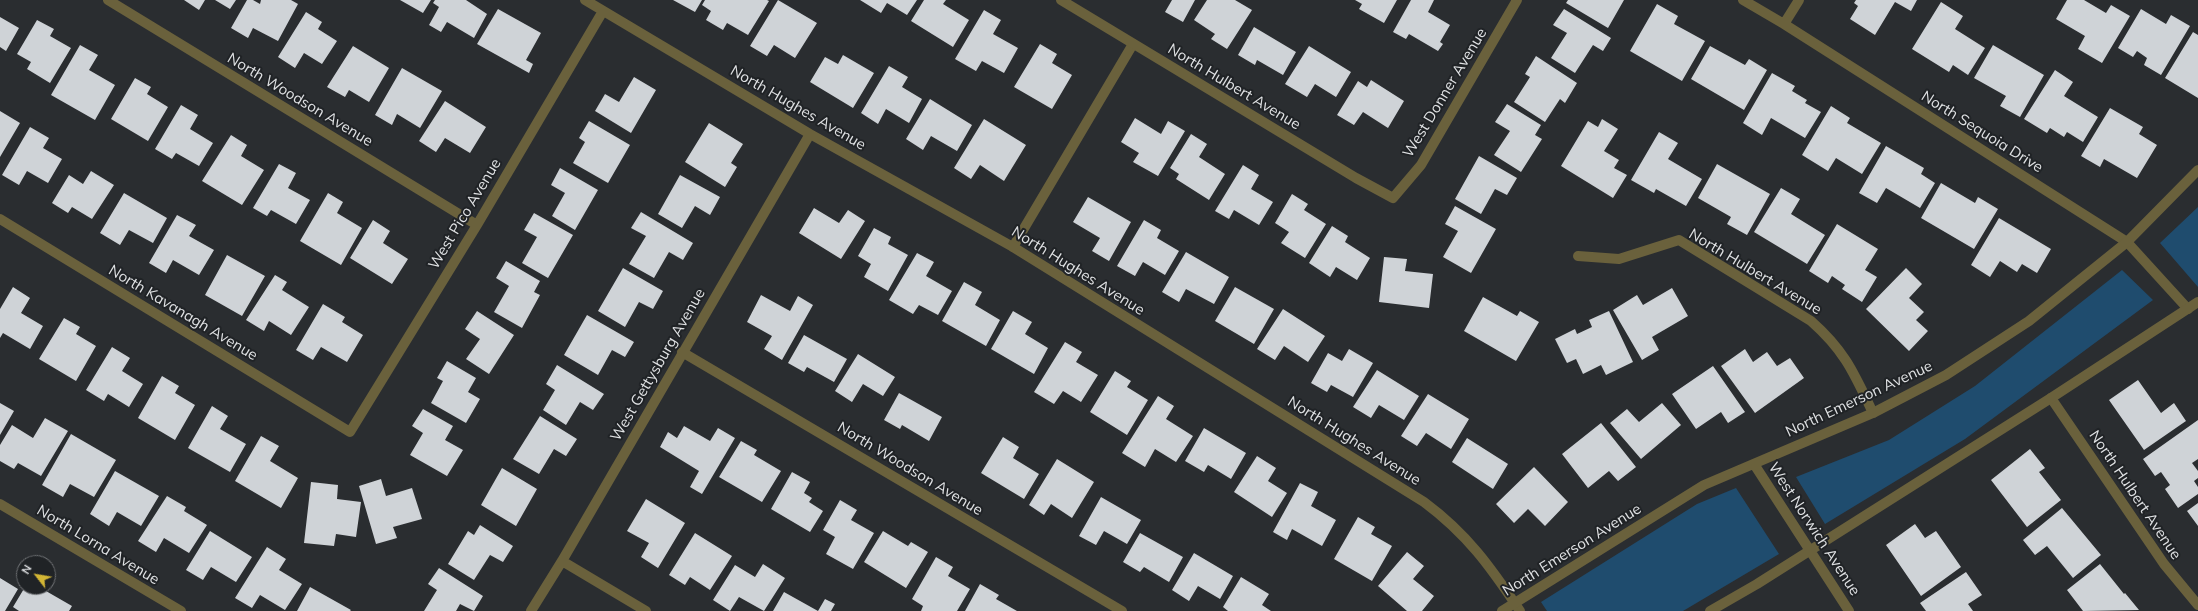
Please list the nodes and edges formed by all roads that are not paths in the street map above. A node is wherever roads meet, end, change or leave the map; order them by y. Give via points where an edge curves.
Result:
1 (108, 0) edge
2 (586, 0) edge
3 (1061, 0) edge
4 (1517, 0) edge
5 (1743, 0) edge
6 (1799, 0) edge
7 (603, 11) junction
8 (1784, 24) junction
9 (1134, 44) junction
10 (810, 134) junction
11 (2198, 170) edge
12 (1393, 198) joint
13 (0, 219) edge
14 (477, 225) junction
15 (2127, 242) junction
16 (1013, 247) junction
17 (1578, 256) dead end
18 (2198, 302) edge
19 (2188, 309) junction
20 (682, 352) junction
21 (2051, 398) junction
22 (1873, 413) junction
23 (350, 432) joint
24 (1754, 464) junction
25 (0, 504) edge
26 (1809, 550) junction
27 (562, 561) junction
28 (2198, 605) edge
29 (1517, 607) edge
30 (181, 611) edge
31 (531, 611) edge
32 (646, 611) edge
33 (1122, 611) edge
34 (1502, 611) edge
35 (1710, 611) edge
36 (1849, 611) edge

1 - 14 street, North Woodson Avenue
2 - 7 street, North Hughes Avenue
3 - 9 street, North Hulbert Avenue
4 - 12 street, West Donner Avenue via 1421,165
5 - 8 street, North Sequoia Drive
6 - 8 street
7 - 10 street, North Hughes Avenue
7 - 14 street, West Pico Avenue
8 - 15 street, North Sequoia Drive
9 - 12 street, North Hulbert Avenue
9 - 16 street
10 - 16 street, North Hughes Avenue
10 - 20 street, West Gettysburg Avenue
11 - 15 street, North Emerson Avenue
13 - 23 street, North Kavanagh Avenue
14 - 23 street, West Pico Avenue
15 - 19 street, North Sequoia Drive
15 - 22 street, North Emerson Avenue via 2029,321 1946,375
16 - 29 street, North Hughes Avenue via 1424,502 1450,521 1477,550
17 - 22 street, North Hulbert Avenue via 1619,259 1679,240 1811,321 1826,334 1850,364
18 - 19 street
19 - 21 street
20 - 27 street, West Gettysburg Avenue
20 - 33 street, North Woodson Avenue
21 - 26 street
21 - 28 street, North Hulbert Avenue via 2164,564
22 - 24 street, North Emerson Avenue
24 - 26 street, West Norwich Avenue
24 - 29 street, North Emerson Avenue via 1704,485
25 - 30 street, North Lorna Avenue
26 - 35 street
26 - 36 street, West Norwich Avenue
27 - 31 street, West Gettysburg Avenue
27 - 32 street
29 - 34 street, North Emerson Avenue

